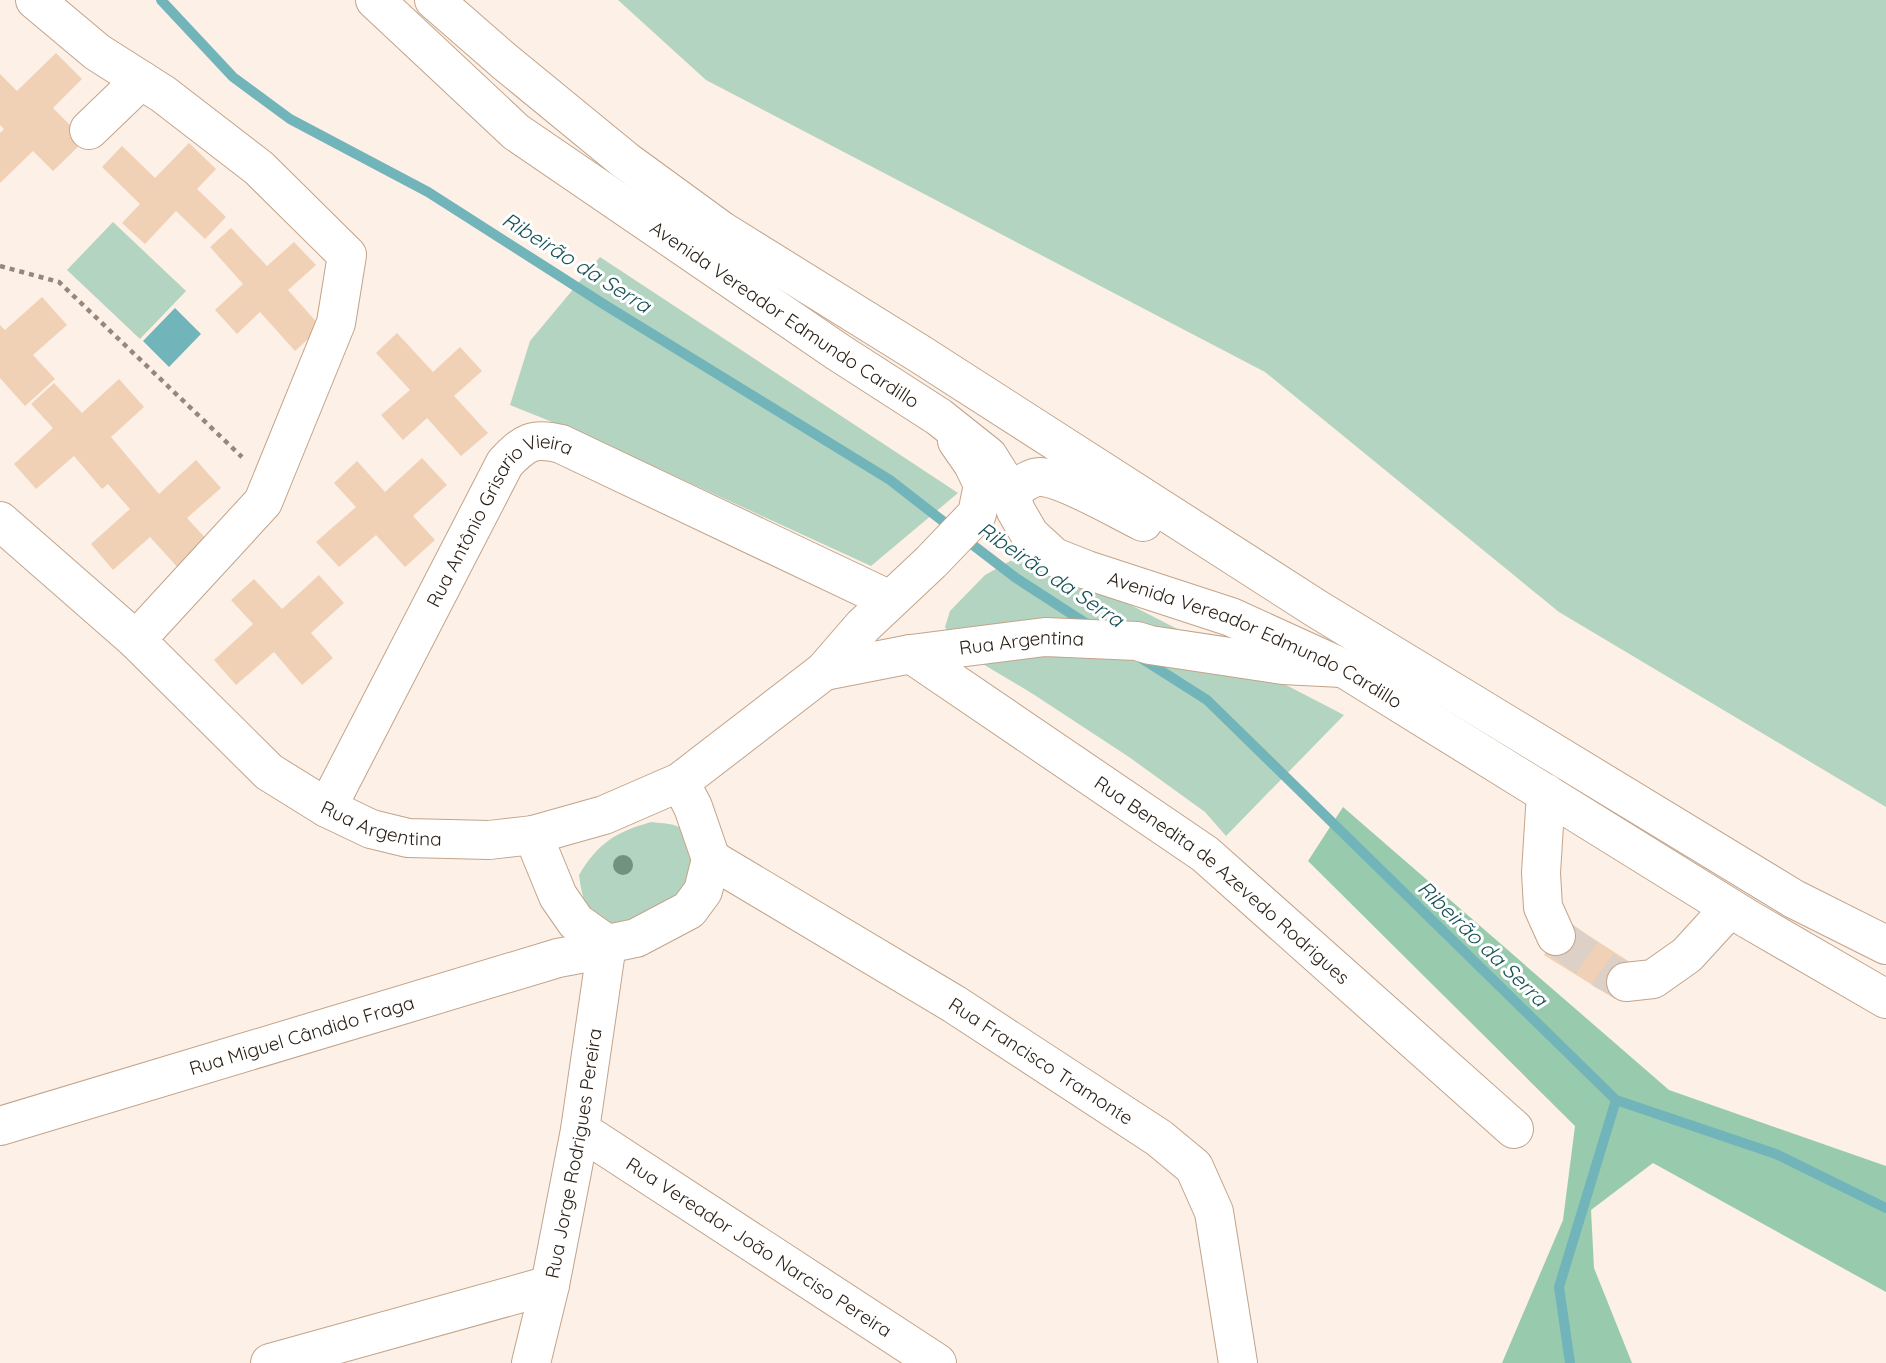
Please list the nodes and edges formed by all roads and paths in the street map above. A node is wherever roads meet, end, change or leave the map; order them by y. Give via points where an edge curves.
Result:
1 (36, 0) edge
2 (375, 0) edge
3 (434, 0) edge
4 (141, 79) junction
5 (89, 130) dead end
6 (0, 266) edge
7 (939, 417) junction
8 (271, 484) junction
9 (1010, 493) junction
10 (0, 521) edge
11 (890, 600) junction
12 (1317, 609) junction
13 (136, 640) junction
14 (911, 654) junction
15 (1345, 669) junction
16 (824, 671) junction
17 (680, 782) junction
18 (1546, 793) junction
19 (327, 808) junction
20 (533, 835) junction
21 (710, 859) junction
22 (1730, 908) junction
23 (1556, 936) tunnel mouth
24 (1886, 945) edge
25 (606, 946) junction
26 (1626, 982) tunnel mouth
27 (1886, 999) edge
28 (0, 1126) edge
29 (1514, 1129) dead end
30 (580, 1130) junction
31 (550, 1285) junction
32 (270, 1363) edge
33 (531, 1363) edge
34 (937, 1363) edge
35 (1238, 1363) edge

1 - 4 street via 97,52
2 - 7 street, Avenida Vereador Edmundo Cardillo via 516,132
3 - 12 street, Avenida Vereador Edmundo Cardillo via 626,161 722,231
4 - 5 street
4 - 8 street via 259,168 347,256 336,323
6 - 8 path via 59,282
7 - 9 street, Avenida Vereador Edmundo Cardillo via 988,456
7 - 11 street, Rua Argentina via 983,485 977,514
8 - 13 street via 263,502
9 - 12 street via 1038,477 1055,481
9 - 15 street, Avenida Vereador Edmundo Cardillo via 1030,535 1054,556 1231,617
10 - 13 street, Rua Argentina
11 - 16 street, Rua Argentina
11 - 19 street, Rua Antônio Grisario Vieira via 573,450 540,439 519,447 505,463
12 - 24 street, Avenida Vereador Edmundo Cardillo via 1794,899
13 - 19 street, Rua Argentina via 269,772
14 - 15 street, Rua Argentina via 1045,637 1137,641 1283,665
14 - 16 street, Rua Argentina
14 - 29 street, Rua Benedita de Azevedo Rodrigues via 1205,855
15 - 18 street, Avenida Vereador Edmundo Cardillo
16 - 17 street, Rua Argentina
17 - 20 street, Rua Argentina via 604,816
17 - 21 street
18 - 22 street, Avenida Vereador Edmundo Cardillo
18 - 23 street via 1543,907
19 - 20 street, Rua Argentina via 371,829 408,838 489,840
20 - 25 street via 558,896 576,922
21 - 25 street via 703,891 689,910 636,938
21 - 35 street, Rua Francisco Tramonte via 965,1012 1159,1138 1194,1167 1214,1212
22 - 26 street via 1687,955 1654,979
22 - 27 street, Avenida Vereador Edmundo Cardillo
25 - 28 street, Rua Miguel Cândido Fraga
25 - 30 street, Rua Jorge Rodrigues Pereira
30 - 31 street, Rua Jorge Rodrigues Pereira
30 - 34 street, Rua Vereador João Narciso Pereira
31 - 32 street
31 - 33 street, Rua Jorge Rodrigues Pereira

